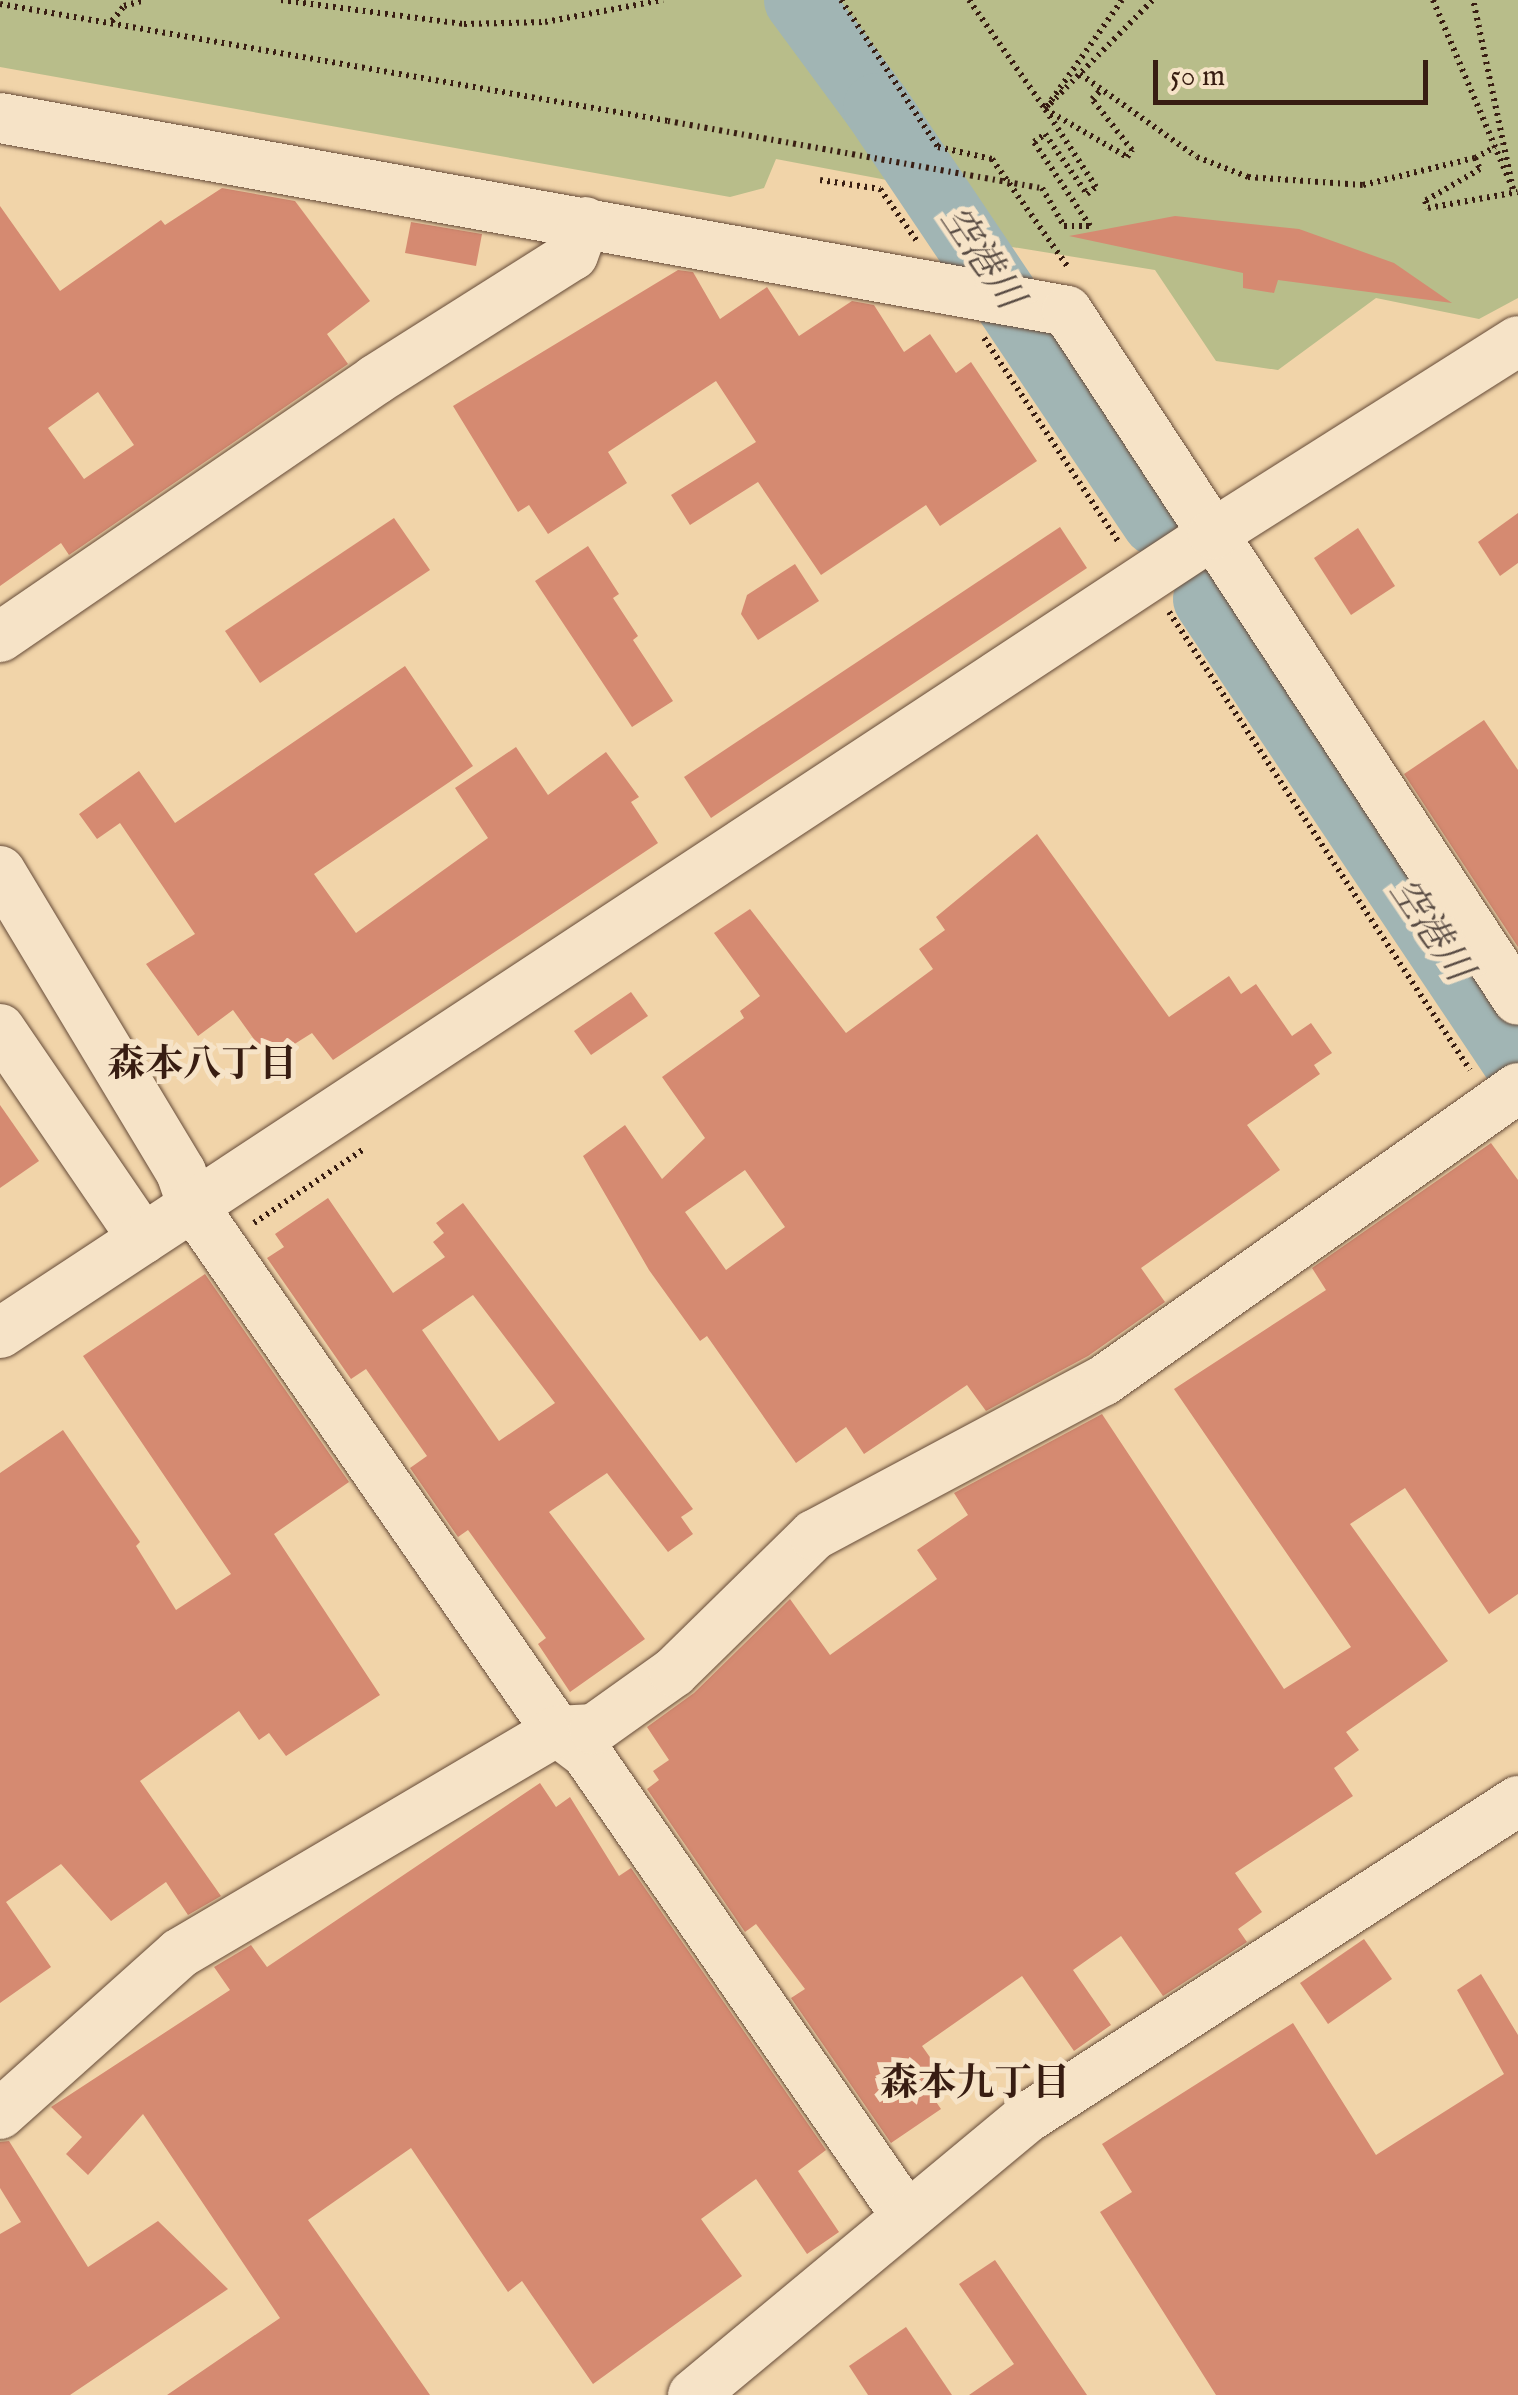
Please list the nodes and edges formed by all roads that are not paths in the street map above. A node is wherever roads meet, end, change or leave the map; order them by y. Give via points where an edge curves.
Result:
1 (0, 118) edge
2 (585, 222) junction
3 (1518, 341) edge
4 (1460, 375) junction
5 (1518, 387) edge
6 (1213, 534) junction
7 (0, 637) edge
8 (0, 871) edge
9 (1518, 1000) edge
10 (0, 1028) edge
11 (1503, 1099) edge
12 (192, 1206) junction
13 (143, 1238) junction
14 (0, 1333) edge
15 (557, 1731) junction
16 (1518, 1800) edge
17 (0, 2114) edge
18 (905, 2214) junction
19 (693, 2395) edge

1 - 2 street
2 - 6 street via 1067,311
2 - 7 street via 572,255 375,380
3 - 4 street
4 - 5 street
4 - 6 street
6 - 9 street
6 - 12 street
8 - 12 street via 181,1172
10 - 13 street
11 - 15 street via 1103,1381 814,1535 674,1672 594,1729
12 - 13 street
12 - 15 street
13 - 14 street
15 - 17 street via 180,1952
15 - 18 street via 587,1754
16 - 18 street via 1025,2119
18 - 19 street via 763,2343

